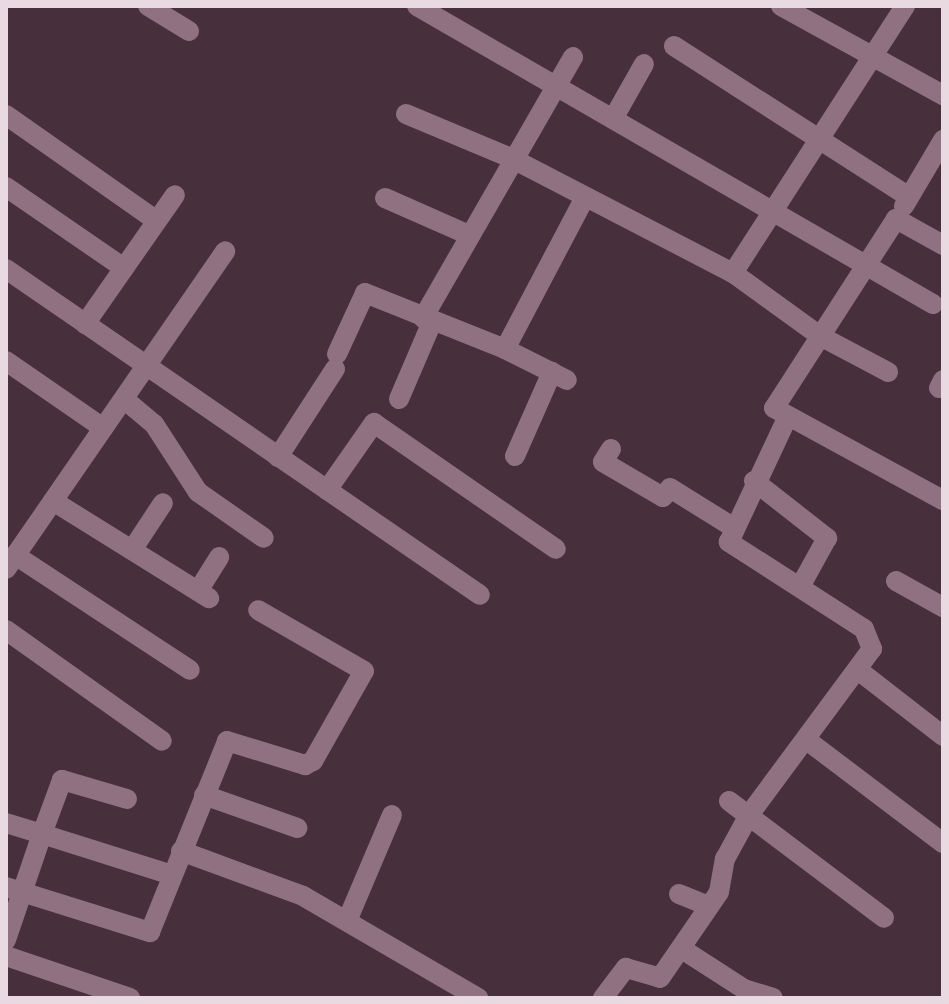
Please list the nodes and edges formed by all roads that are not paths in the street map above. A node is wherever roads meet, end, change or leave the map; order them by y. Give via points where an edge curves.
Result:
1 (148, 6) edge
2 (417, 6) edge
3 (781, 6) edge
4 (905, 6) edge
5 (189, 31) dead end
6 (674, 46) dead end
7 (573, 57) dead end
8 (875, 59) junction
9 (644, 64) dead end
10 (555, 87) junction
11 (943, 95) edge
12 (8, 109) edge
13 (406, 114) dead end
14 (613, 119) junction
15 (823, 137) junction
16 (943, 140) edge
17 (511, 158) junction
18 (6, 187) edge
19 (175, 195) dead end
20 (909, 197) junction
21 (385, 198) dead end
22 (584, 199) junction
23 (776, 209) junction
24 (896, 219) junction
25 (157, 221) junction
26 (469, 235) junction
27 (943, 245) edge
28 (225, 251) dead end
29 (867, 264) junction
30 (124, 268) junction
31 (6, 269) edge
32 (733, 273) junction
33 (933, 304) dead end
34 (427, 320) junction
35 (85, 324) junction
36 (820, 336) junction
37 (505, 349) junction
38 (6, 361) edge
39 (146, 367) junction
40 (888, 372) dead end
41 (124, 399) junction
42 (399, 399) dead end
43 (788, 416) junction
44 (103, 428) junction
45 (611, 449) dead end
46 (515, 456) dead end
47 (278, 457) junction
48 (754, 481) junction
49 (327, 490) junction
50 (943, 500) edge
51 (53, 501) junction
52 (163, 503) dead end
53 (731, 526) junction
54 (264, 538) dead end
55 (556, 549) dead end
56 (132, 550) junction
57 (219, 557) dead end
58 (11, 562) edge
59 (896, 581) dead end
60 (800, 587) junction
61 (480, 595) dead end
62 (943, 607) edge
63 (258, 610) dead end
64 (6, 630) edge
65 (190, 670) dead end
66 (858, 670) junction
67 (943, 736) edge
68 (162, 741) dead end
69 (808, 741) junction
70 (204, 795) junction
71 (127, 799) dead end
72 (729, 801) dead end
73 (392, 815) dead end
74 (749, 815) junction
75 (6, 823) edge
76 (297, 828) dead end
77 (42, 834) junction
78 (943, 843) edge
79 (181, 851) junction
80 (172, 875) junction
81 (14, 890) edge
82 (679, 894) dead end
83 (709, 906) junction
84 (884, 918) dead end
85 (347, 921) junction
86 (6, 940) edge
87 (682, 949) junction
88 (6, 956) edge
89 (130, 998) edge
90 (478, 998) edge
91 (603, 998) edge
92 (773, 998) edge

1 - 5 street
2 - 10 street
3 - 8 street
4 - 8 street
6 - 15 street
7 - 10 street
8 - 11 street
8 - 15 street
9 - 14 street
10 - 14 street
10 - 17 street
12 - 25 street
13 - 17 street
14 - 23 street
15 - 20 street
15 - 23 street
16 - 20 street
17 - 22 street
17 - 26 street
18 - 30 street
19 - 25 street
20 - 24 street
21 - 26 street
22 - 32 street
22 - 37 street
23 - 29 street
23 - 32 street
24 - 27 street
24 - 29 street
25 - 30 street
26 - 34 street
28 - 39 street
29 - 33 street
29 - 36 street
30 - 35 street
31 - 35 street
32 - 36 street
34 - 37 street
34 - 42 street
34 - 47 street via 362,293 336,361
35 - 39 street
36 - 40 street
36 - 43 street via 774,408
37 - 46 street via 560,376
38 - 44 street
39 - 41 street
39 - 47 street
41 - 44 street
41 - 54 street via 154,424 198,492
43 - 48 street
43 - 50 street
44 - 51 street
45 - 53 street via 603,462 663,497 670,488
47 - 49 street
48 - 53 street
48 - 60 street via 827,538
49 - 55 street via 374,423
49 - 61 street
51 - 56 street
51 - 58 street
52 - 56 street
53 - 60 street via 729,542
56 - 57 street via 203,594
58 - 65 street
59 - 62 street
60 - 66 street via 871,637
63 - 70 street via 364,671 309,764 227,741
64 - 68 street
66 - 67 street
66 - 69 street
69 - 74 street
69 - 78 street
70 - 76 street
70 - 79 street
71 - 77 street via 62,780
72 - 74 street
73 - 85 street
74 - 83 street
74 - 84 street
75 - 77 street
77 - 80 street
77 - 81 street
79 - 80 street
79 - 85 street via 303,896
80 - 81 street via 145,933
81 - 86 street
82 - 83 street
83 - 87 street
85 - 90 street
87 - 91 street via 657,980 626,968
87 - 92 street via 744,989
88 - 89 street

